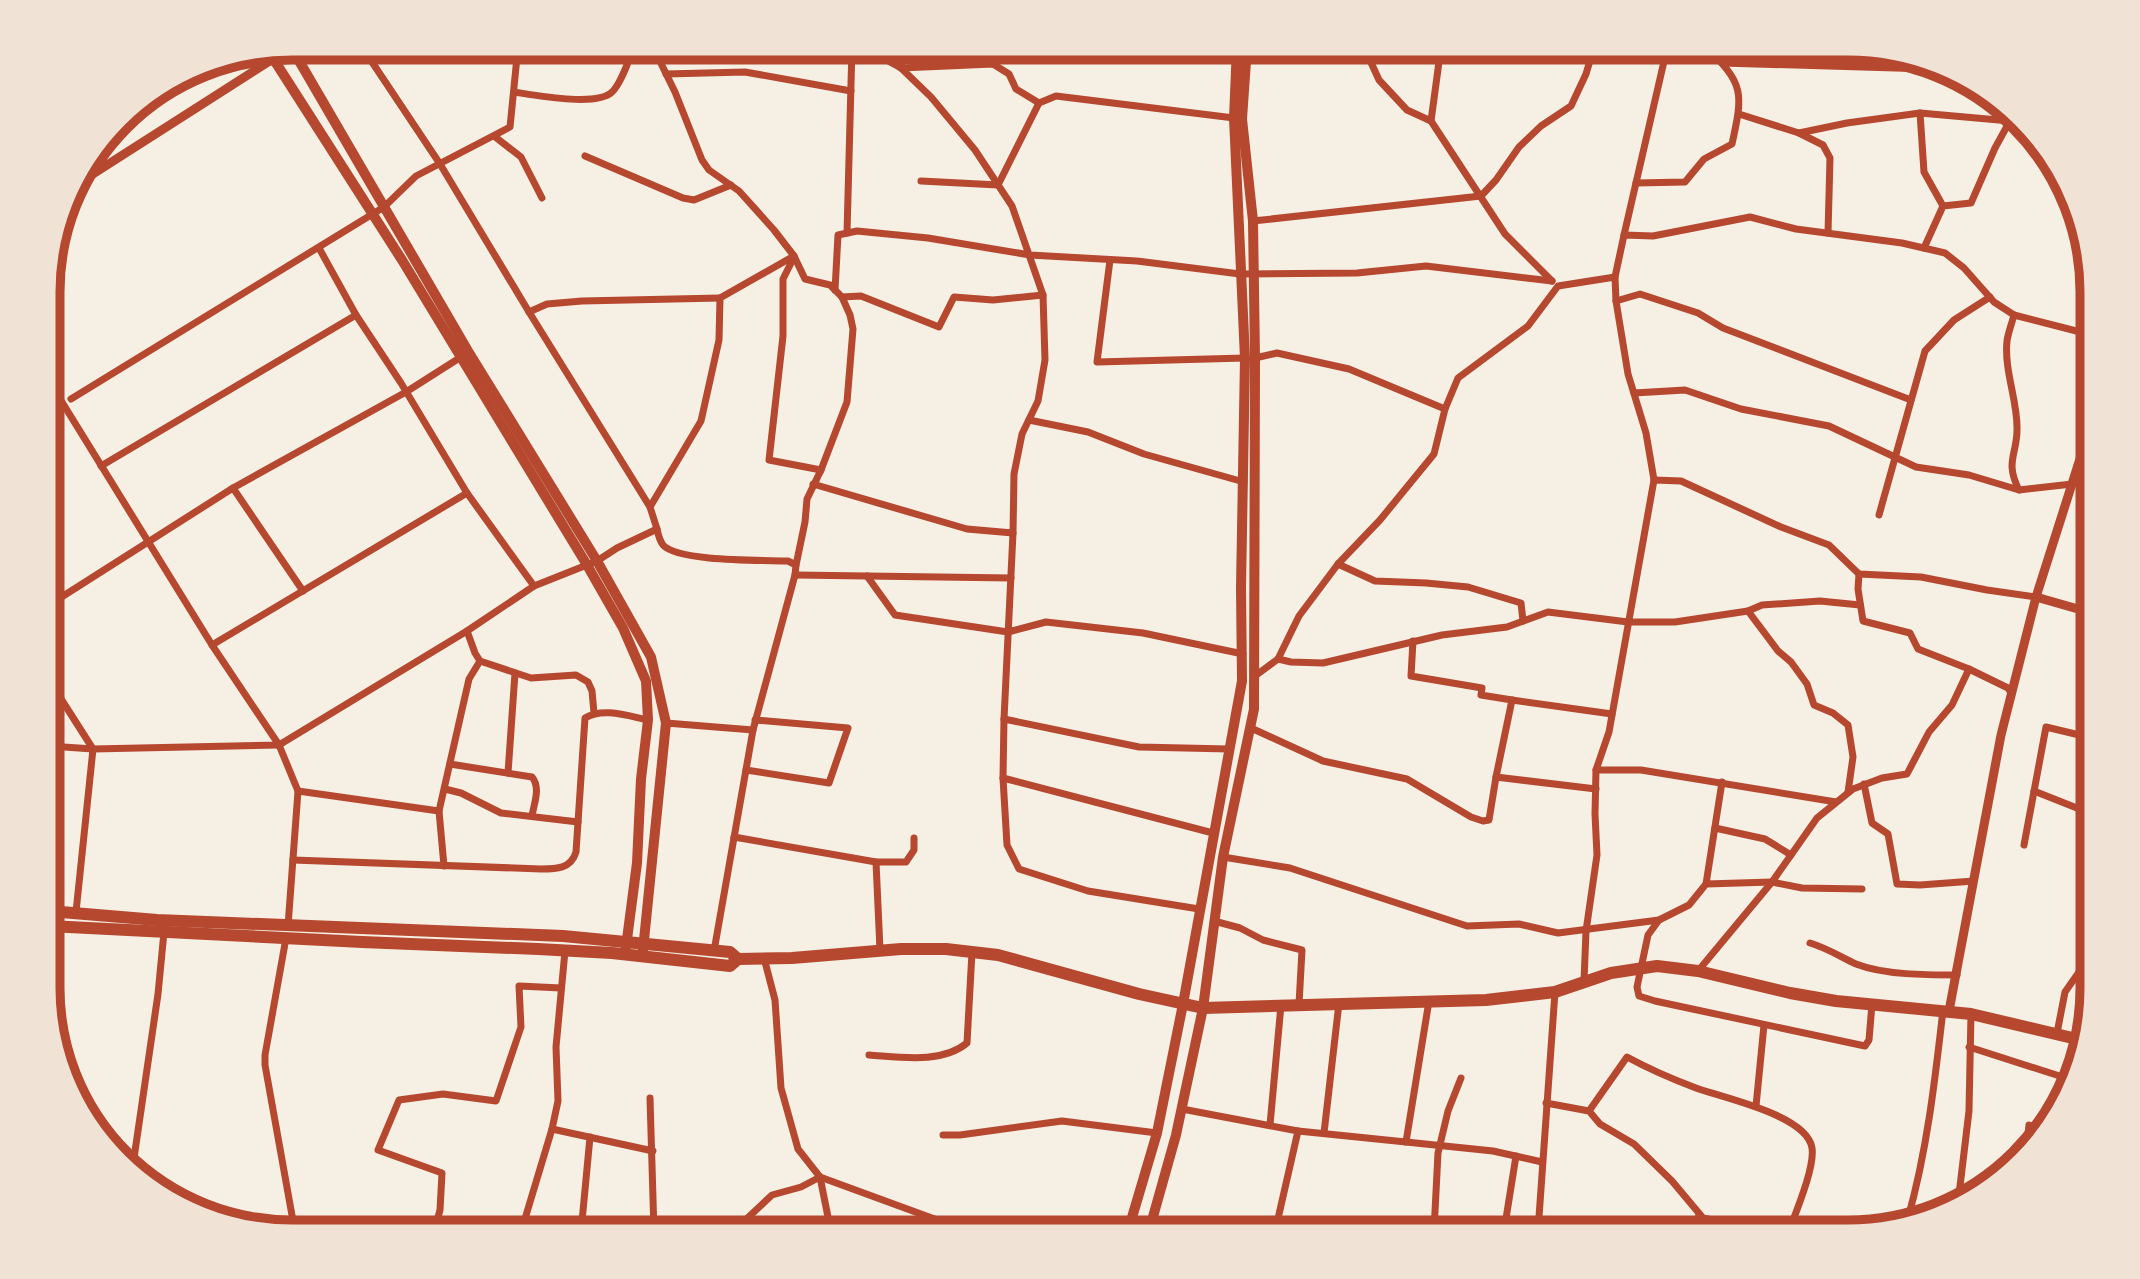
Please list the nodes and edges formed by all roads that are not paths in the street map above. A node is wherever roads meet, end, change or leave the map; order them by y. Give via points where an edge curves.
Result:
1 (297, 60) edge
2 (371, 60) edge
3 (517, 60) edge
4 (628, 60) edge
5 (659, 60) edge
6 (852, 60) edge
7 (886, 60) edge
8 (902, 60) edge
9 (993, 60) edge
10 (1236, 60) edge
11 (1246, 60) edge
12 (1370, 60) edge
13 (1439, 60) edge
14 (1590, 60) edge
15 (1664, 60) edge
16 (1719, 60) edge
17 (262, 61) edge
18 (275, 61) edge
19 (1722, 63) junction
20 (1891, 63) edge
21 (993, 64) junction
22 (1893, 67) junction
23 (901, 68) junction
24 (1912, 68) edge
25 (666, 74) junction
26 (851, 91) junction
27 (514, 92) junction
28 (1039, 103) junction
29 (1920, 113) junction
30 (1739, 114) junction
31 (1234, 118) junction
32 (2002, 118) edge
33 (1432, 121) junction
34 (2008, 124) edge
35 (1799, 133) junction
36 (494, 136) junction
37 (585, 156) dead end
38 (440, 164) junction
39 (92, 174) edge
40 (921, 181) dead end
41 (1636, 183) junction
42 (731, 185) junction
43 (998, 185) junction
44 (1481, 196) junction
45 (542, 198) dead end
46 (1943, 206) junction
47 (384, 207) junction
48 (372, 214) junction
49 (1253, 221) junction
50 (847, 233) junction
51 (1828, 233) junction
52 (1624, 234) junction
53 (319, 248) junction
54 (1924, 248) junction
55 (1030, 255) junction
56 (794, 256) junction
57 (1110, 260) junction
58 (1241, 274) junction
59 (1253, 275) junction
60 (1615, 277) junction
61 (1555, 283) junction
62 (835, 290) junction
63 (1043, 295) junction
64 (842, 297) junction
65 (1990, 297) junction
66 (720, 298) junction
67 (1616, 301) junction
68 (529, 312) junction
69 (356, 315) junction
70 (2014, 315) junction
71 (2080, 332) edge
72 (461, 358) junction
73 (1250, 358) junction
74 (406, 392) junction
75 (1634, 393) junction
76 (71, 399) dead end
77 (60, 400) edge
78 (1911, 400) junction
79 (63, 405) junction
80 (60, 407) edge
81 (1444, 409) junction
82 (1029, 420) junction
83 (1895, 457) junction
84 (2080, 459) edge
85 (101, 466) junction
86 (821, 470) junction
87 (1654, 480) junction
88 (1244, 482) junction
89 (813, 484) junction
90 (2072, 484) junction
91 (233, 488) junction
92 (2019, 490) junction
93 (467, 493) junction
94 (650, 507) junction
95 (1879, 515) dead end
96 (657, 529) junction
97 (1013, 533) junction
98 (148, 542) junction
99 (592, 563) junction
100 (1338, 564) junction
101 (796, 565) junction
102 (1859, 574) junction
103 (795, 575) junction
104 (867, 576) junction
105 (1011, 578) junction
106 (534, 586) junction
107 (303, 591) junction
108 (2036, 597) junction
109 (60, 598) edge
110 (1860, 605) junction
111 (2080, 610) edge
112 (1748, 611) junction
113 (1523, 621) junction
114 (1628, 622) junction
115 (467, 631) junction
116 (1008, 632) junction
117 (1413, 641) junction
118 (212, 645) junction
119 (1243, 654) junction
120 (1278, 659) junction
121 (480, 661) junction
122 (1969, 669) junction
123 (515, 673) junction
124 (1255, 676) junction
125 (1242, 681) junction
126 (2011, 692) junction
127 (60, 697) edge
128 (1512, 700) junction
129 (594, 713) junction
130 (1612, 714) junction
131 (1003, 719) junction
132 (648, 720) junction
133 (755, 720) junction
134 (666, 723) junction
135 (1251, 728) junction
136 (752, 730) junction
137 (2080, 735) edge
138 (279, 745) junction
139 (60, 746) edge
140 (93, 748) junction
141 (1228, 749) junction
142 (450, 764) junction
143 (1596, 770) junction
144 (746, 771) junction
145 (508, 773) junction
146 (1496, 777) junction
147 (1003, 778) junction
148 (1722, 782) junction
149 (1864, 784) junction
150 (445, 789) junction
151 (1596, 789) junction
152 (298, 791) junction
153 (2034, 791) junction
154 (1848, 792) junction
155 (1836, 802) junction
156 (2080, 809) edge
157 (439, 811) junction
158 (532, 816) junction
159 (578, 822) junction
160 (1715, 828) junction
161 (1213, 833) junction
162 (734, 837) junction
163 (914, 838) dead end
164 (2024, 845) dead end
165 (1791, 855) junction
166 (1223, 857) junction
167 (293, 860) junction
168 (876, 862) junction
169 (444, 866) junction
170 (1974, 881) junction
171 (1772, 882) junction
172 (1706, 884) junction
173 (1863, 889) dead end
174 (1199, 909) junction
175 (60, 911) edge
176 (76, 912) junction
177 (1659, 919) junction
178 (1214, 921) junction
179 (60, 927) edge
180 (1586, 931) junction
181 (164, 932) junction
182 (287, 932) junction
183 (1810, 943) dead end
184 (626, 949) junction
185 (880, 950) junction
186 (565, 951) junction
187 (643, 951) junction
188 (972, 952) junction
189 (713, 958) junction
190 (764, 958) junction
191 (1642, 968) junction
192 (2080, 970) edge
193 (1698, 971) junction
194 (1957, 975) junction
195 (1584, 981) junction
196 (561, 988) junction
197 (1555, 992) junction
198 (1429, 1000) junction
199 (1339, 1003) junction
200 (1184, 1004) junction
201 (1299, 1004) junction
202 (1872, 1004) junction
203 (1280, 1005) junction
204 (1203, 1008) junction
205 (1946, 1010) junction
206 (1971, 1014) junction
207 (1764, 1025) junction
208 (2057, 1033) junction
209 (2075, 1038) edge
210 (1969, 1047) junction
211 (869, 1055) dead end
212 (2062, 1077) edge
213 (1461, 1078) dead end
214 (650, 1098) dead end
215 (1546, 1102) junction
216 (1756, 1105) junction
217 (1182, 1109) junction
218 (1589, 1111) junction
219 (1270, 1125) junction
220 (2029, 1125) dead end
221 (552, 1129) junction
222 (1298, 1131) junction
223 (1157, 1133) junction
224 (1325, 1133) junction
225 (943, 1135) dead end
226 (2027, 1136) edge
227 (590, 1137) junction
228 (1406, 1142) junction
229 (1441, 1144) junction
230 (653, 1151) junction
231 (1516, 1156) junction
232 (134, 1157) edge
233 (1542, 1162) junction
234 (820, 1177) junction
235 (1960, 1190) edge
236 (1910, 1212) edge
237 (1699, 1214) junction
238 (1131, 1219) edge
239 (1154, 1219) edge
240 (1279, 1219) edge
241 (1434, 1219) edge
242 (1506, 1219) edge
243 (1539, 1219) edge
244 (1698, 1219) edge
245 (1704, 1219) edge
246 (1793, 1219) edge
247 (293, 1220) edge
248 (437, 1220) edge
249 (526, 1220) edge
250 (581, 1220) edge
251 (654, 1220) edge
252 (746, 1220) edge
253 (829, 1220) edge
254 (936, 1220) edge

1 - 47 main road
2 - 38 street
3 - 27 street
4 - 27 street via 610,95 566,98
5 - 25 street
6 - 26 street
7 - 23 street
8 - 23 street
9 - 21 street
10 - 31 main road
11 - 49 main road via 1242,119
12 - 33 street via 1380,80 1407,110
13 - 33 street
14 - 44 street via 1571,107 1519,147
15 - 41 street
16 - 19 street
17 - 39 street
18 - 48 main road
19 - 22 street
19 - 30 street via 1733,76
20 - 22 street
21 - 23 street
21 - 28 street via 1009,74 1016,89
22 - 24 street
23 - 43 street via 975,150
25 - 26 street via 745,72
25 - 42 street via 702,160
26 - 50 street
27 - 36 street via 510,127
28 - 31 street via 1056,96
28 - 43 street
29 - 32 street
29 - 35 street
29 - 46 street via 1924,172
30 - 35 street
30 - 41 street via 1732,144 1704,159 1685,182
31 - 58 main road
33 - 44 street
34 - 46 street via 1971,203
35 - 51 street via 1823,145 1830,158
36 - 38 street
36 - 45 street via 521,157
37 - 42 street via 683,198 694,200
38 - 47 street via 416,176
38 - 68 street
40 - 43 street
41 - 52 street
42 - 56 street
43 - 55 street via 1012,206
44 - 49 street
44 - 61 street via 1505,234
46 - 54 street
47 - 48 street
47 - 99 main road
48 - 53 street
48 - 72 main road
49 - 59 main road
50 - 55 street via 928,238
50 - 62 street via 838,235
51 - 52 street via 1749,217 1653,236
51 - 54 street
52 - 60 street
53 - 69 street
53 - 76 street
54 - 65 street via 1945,253
55 - 57 street
55 - 63 street
56 - 62 street via 806,279
56 - 66 street
56 - 86 street via 783,279 783,336 769,460
57 - 58 street
57 - 73 street via 1097,362
58 - 59 street
58 - 73 main road
59 - 61 street via 1426,266
59 - 73 main road
60 - 61 street
60 - 67 street
61 - 81 street via 1528,327 1458,378
62 - 64 street
63 - 64 street via 993,300 954,297 939,327 861,296
63 - 82 street via 1045,360 1038,401
64 - 86 street via 853,329 847,402
65 - 70 street
65 - 78 street via 1954,320 1925,351
66 - 68 street via 582,300 547,304
66 - 94 street via 719,340 701,421
67 - 75 street
67 - 78 street via 1640,295 1698,313 1723,328
68 - 94 street
69 - 74 street
69 - 85 street
70 - 71 street
70 - 92 street via 2007,341 2017,429 2012,476
72 - 74 street
72 - 99 main road
73 - 81 street via 1277,353 1349,369
73 - 88 main road
73 - 124 main road
74 - 91 street
74 - 93 street
75 - 83 street via 1685,390 1741,409 1829,426
75 - 87 street
77 - 79 street
78 - 83 street
79 - 80 street
79 - 85 street
81 - 100 street via 1434,454
82 - 88 street via 1088,432 1144,454
82 - 97 street via 1014,474
83 - 92 street via 1916,467 1969,475
83 - 95 street
84 - 90 street
85 - 98 street
86 - 89 street
87 - 102 street via 1681,481 1829,545
87 - 114 street
88 - 119 main road
89 - 97 street via 967,529
89 - 101 street
90 - 92 street
90 - 108 street
91 - 98 street
91 - 107 street
93 - 106 street
93 - 107 street
94 - 96 street
96 - 99 street
96 - 101 street via 663,545 673,551
97 - 105 street
98 - 109 street
98 - 118 street
99 - 106 street
99 - 132 main road via 646,681
99 - 134 main road via 651,657
100 - 113 street via 1376,581 1468,587 1521,603
100 - 120 street via 1299,615
101 - 103 street
102 - 108 street via 1922,577
102 - 110 street
103 - 104 street
103 - 133 street
104 - 105 street
104 - 116 street via 895,615
105 - 116 street
106 - 115 street
107 - 118 street
108 - 111 street
108 - 126 street
110 - 112 street via 1820,601 1762,605
110 - 122 street via 1863,621 1910,633 1918,649
112 - 114 street via 1675,622
112 - 154 street via 1807,684 1814,705 1848,725 1853,757
113 - 114 street via 1548,612
113 - 117 street
114 - 130 street
115 - 121 street
115 - 138 street
116 - 119 street via 1046,622 1143,633
116 - 131 street
117 - 120 street via 1323,663
117 - 128 street via 1411,676 1482,688 1481,695
118 - 138 street
119 - 125 main road
120 - 124 street
121 - 123 street
121 - 142 street via 469,679
122 - 126 street
122 - 149 street via 1952,705 1929,732 1907,774
123 - 129 street via 543,678 576,675 592,691
123 - 145 street
124 - 125 main road
124 - 135 main road
125 - 141 main road
126 - 170 street
127 - 140 street
128 - 130 street
128 - 146 street
129 - 132 street
129 - 159 street via 585,718
130 - 143 street
131 - 141 street via 1139,747
131 - 147 street
132 - 184 main road
133 - 136 street
133 - 144 street via 848,728 829,783
134 - 136 street
134 - 187 main road
135 - 146 street via 1323,761 1407,779 1483,821 1489,820
135 - 166 main road
136 - 144 street
137 - 153 street via 2046,727
138 - 140 street
138 - 152 street
139 - 140 street
140 - 176 street
141 - 161 main road
142 - 145 street
142 - 150 street
143 - 148 street via 1641,770
143 - 151 street
144 - 162 street
145 - 158 street via 532,777 537,783
146 - 151 street
147 - 161 street
147 - 174 street via 1007,845 1019,869 1087,891
148 - 155 street
148 - 160 street
149 - 154 street
149 - 170 street via 1872,823 1888,834 1897,884
150 - 157 street
150 - 158 street via 501,813
151 - 180 street via 1597,855
152 - 157 street
152 - 167 street
153 - 156 street
153 - 164 street
154 - 155 street
155 - 165 street via 1817,818
157 - 169 street
158 - 159 street
159 - 169 street via 576,852 567,866
160 - 165 street via 1765,839
160 - 172 street
161 - 174 main road
162 - 168 street
162 - 189 street
163 - 168 street via 914,850 906,862
165 - 171 street
166 - 178 main road
166 - 180 street via 1290,868 1467,926 1520,924 1558,933
167 - 169 street
167 - 182 street
168 - 185 street
170 - 194 street
171 - 172 street
171 - 173 street via 1802,888
171 - 193 street
172 - 177 street via 1689,905
174 - 200 main road
175 - 176 highway
176 - 182 highway
177 - 180 street
177 - 191 street via 1647,935
178 - 201 street via 1302,950
178 - 204 main road
179 - 181 highway
180 - 195 street
181 - 182 highway
181 - 232 street
182 - 184 highway via 563,936
182 - 186 highway
182 - 247 street via 265,1065
183 - 194 street via 1858,964 1911,974
184 - 186 highway
184 - 187 highway
185 - 188 highway
185 - 190 highway
186 - 196 street
187 - 189 highway
188 - 200 highway
188 - 211 street via 967,1043 957,1051 914,1058
189 - 190 highway via 730,952 738,959
190 - 234 street via 775,1000 781,1088 797,1149
191 - 193 highway
191 - 195 highway
191 - 207 street via 1639,996
192 - 208 street via 2065,992
193 - 202 highway via 1790,993
194 - 205 street
195 - 197 highway
196 - 221 street via 558,1101
196 - 248 street via 519,986 521,1027 496,1101 443,1094 400,1100 378,1150 442,1173
197 - 198 highway via 1486,1000
197 - 215 street
198 - 199 highway
198 - 228 street
199 - 201 highway
199 - 224 street
200 - 204 highway
200 - 223 main road
201 - 203 highway
202 - 205 highway
202 - 207 street via 1866,1046
203 - 204 highway
203 - 219 street
204 - 217 main road
205 - 206 highway
205 - 236 street
206 - 208 highway
206 - 210 street
207 - 216 street
208 - 209 highway
210 - 212 street
210 - 235 street via 1969,1111
213 - 229 street
214 - 230 street
215 - 218 street
215 - 233 street
216 - 218 street via 1697,1088 1627,1057
216 - 246 street via 1778,1115 1812,1145 1813,1159
217 - 219 street
217 - 239 main road
218 - 237 street via 1600,1124 1634,1144
219 - 222 street
220 - 226 street
221 - 227 street
221 - 249 street
222 - 224 street
222 - 240 street
223 - 225 street via 1062,1121
223 - 238 main road
224 - 228 street
227 - 230 street
227 - 250 street
228 - 229 street
229 - 231 street
229 - 241 street
230 - 251 street
231 - 233 street
231 - 242 street
233 - 243 street
234 - 252 street via 772,1195
234 - 253 street
234 - 254 street
237 - 244 street
237 - 245 street

